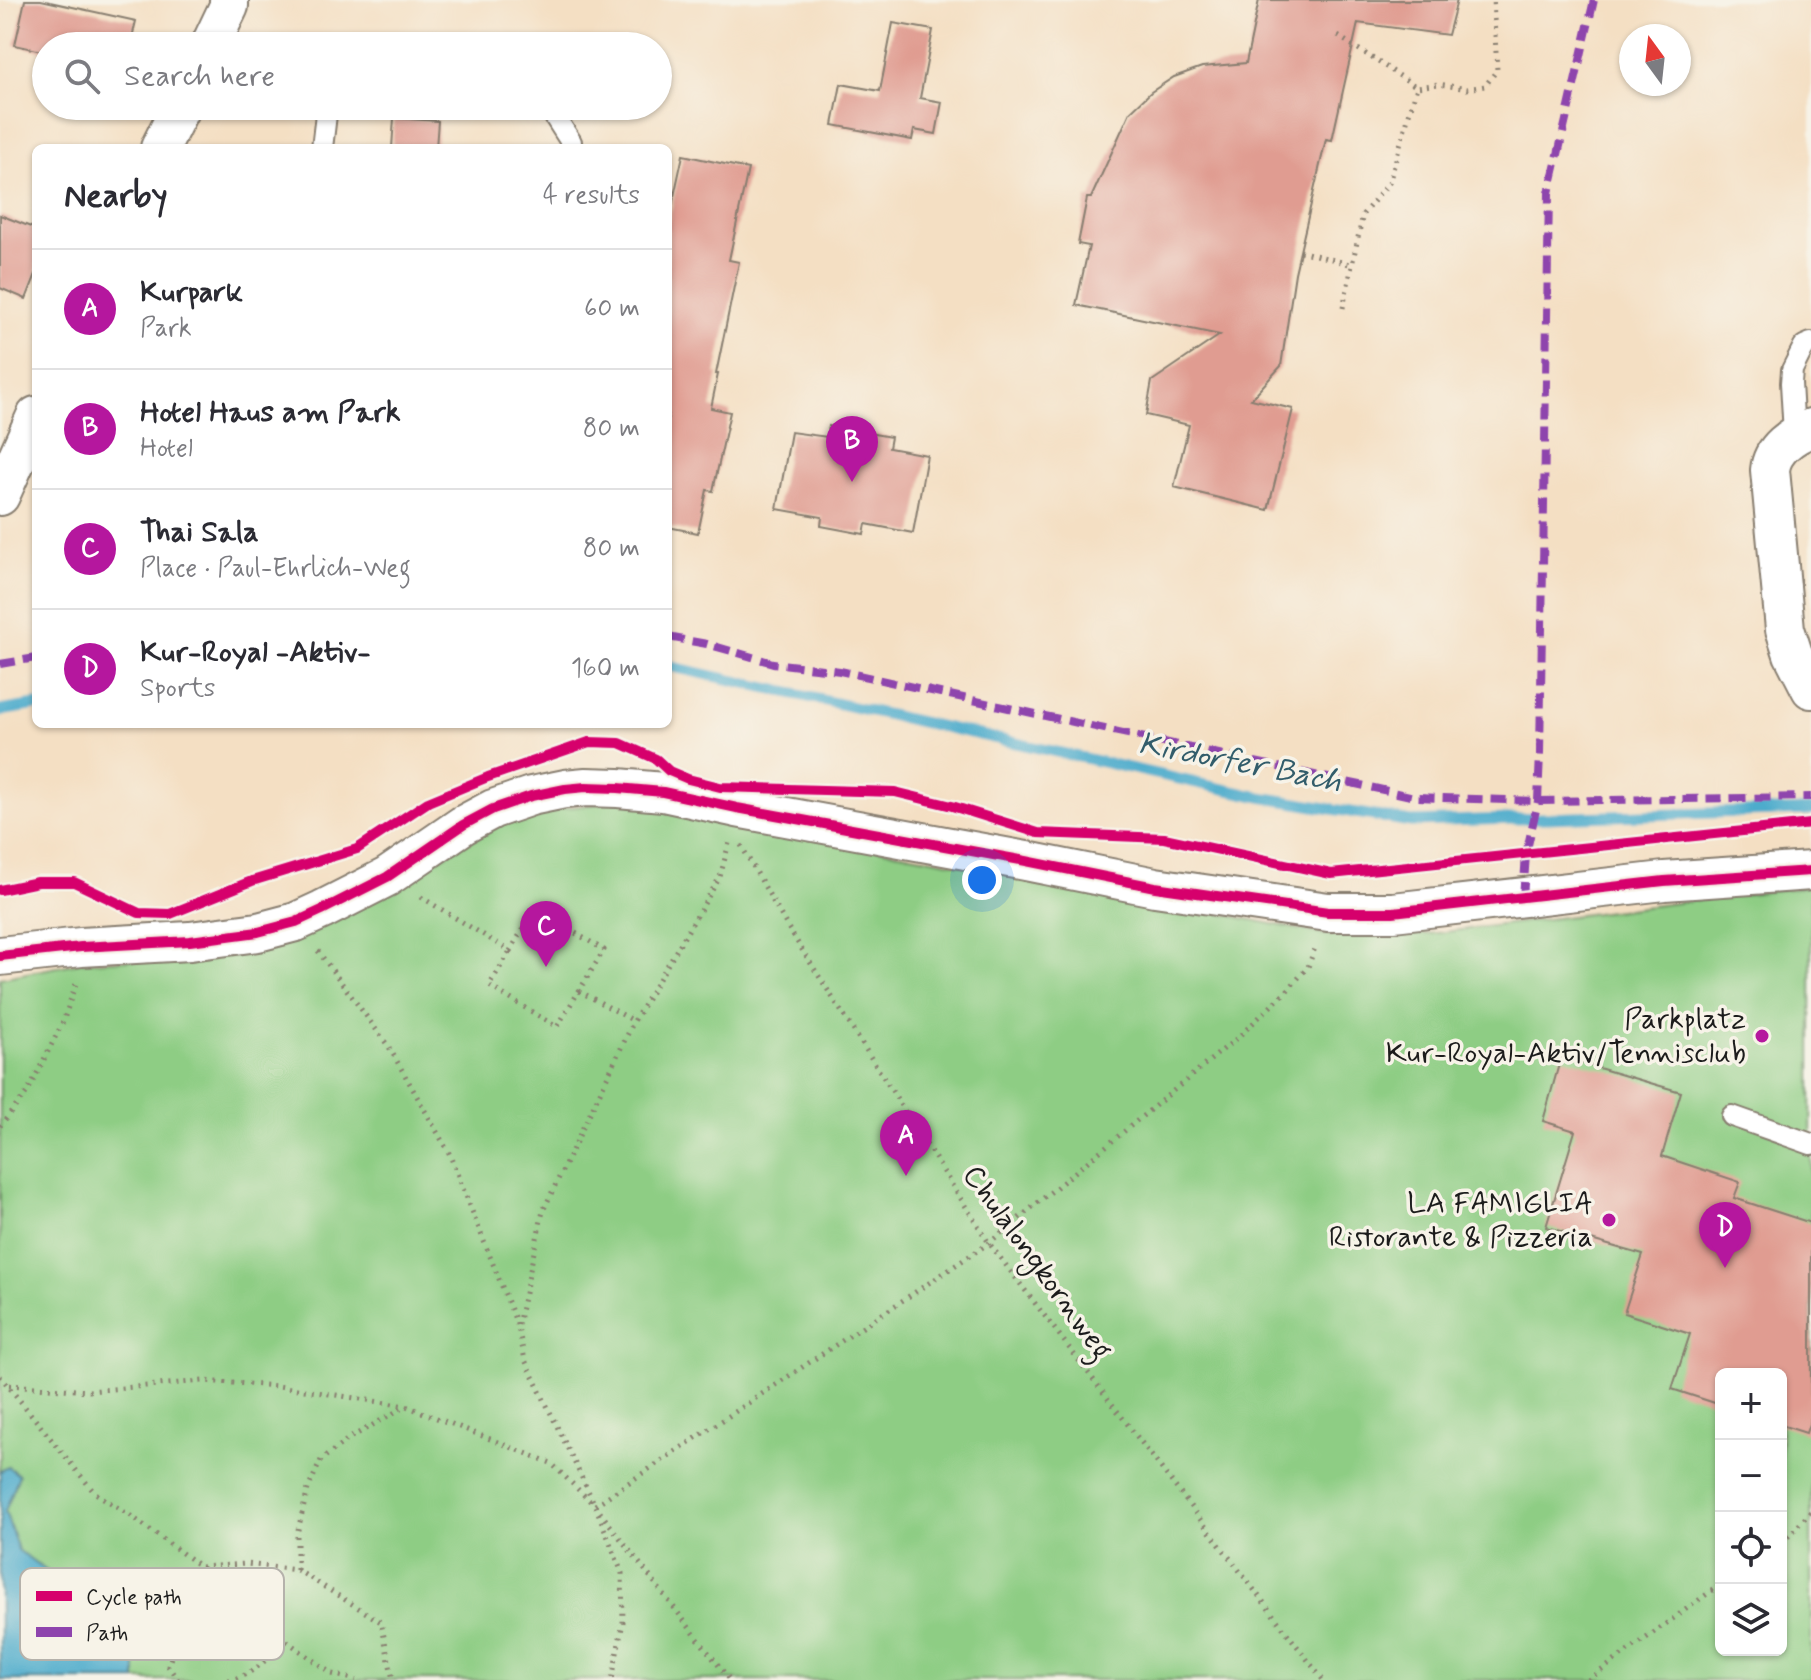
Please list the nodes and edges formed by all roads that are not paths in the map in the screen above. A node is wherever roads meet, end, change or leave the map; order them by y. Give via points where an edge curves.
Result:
1 (229, 0) edge
2 (217, 32) edge
3 (174, 120) edge
4 (325, 120) edge
5 (557, 120) edge
6 (162, 144) edge
7 (322, 144) edge
8 (571, 144) edge
9 (1811, 343) edge
10 (32, 425) edge
11 (1803, 431) edge
12 (0, 496) edge
13 (1811, 689) edge
14 (1811, 871) edge
15 (0, 956) edge
16 (1732, 1116) dead end
17 (1811, 1144) edge

1 - 2 street
3 - 6 street
4 - 7 lane
5 - 8 lane
9 - 11 lane via 1792,370
10 - 12 street
11 - 13 street via 1770,464 1785,629
14 - 15 street via 1664,881 1393,912 1328,912 735,819 663,792 565,789 493,809 387,877 296,922 190,941
16 - 17 lane

